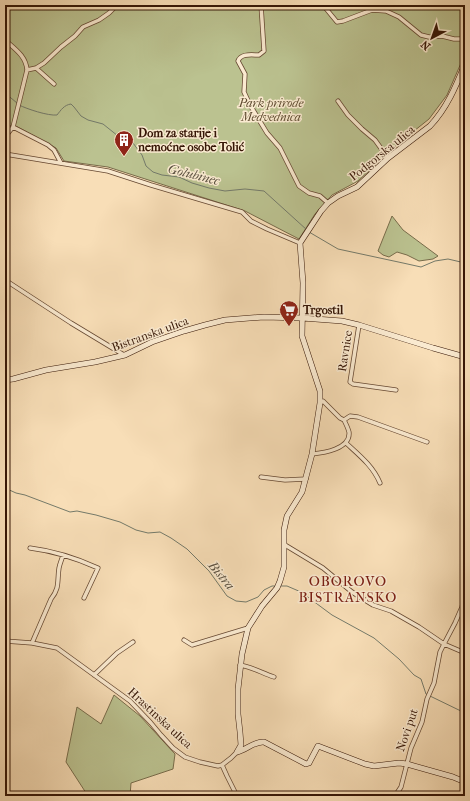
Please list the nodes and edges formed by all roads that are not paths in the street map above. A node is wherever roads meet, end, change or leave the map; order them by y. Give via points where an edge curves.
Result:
1 (117, 5) edge
2 (261, 5) edge
3 (323, 5) edge
4 (465, 39) edge
5 (5, 40) edge
6 (465, 64) edge
7 (36, 68) junction
8 (27, 70) junction
9 (54, 84) dead end
10 (338, 101) dead end
11 (13, 127) junction
12 (5, 137) edge
13 (5, 154) edge
14 (388, 158) junction
15 (61, 163) junction
16 (328, 203) junction
17 (300, 243) junction
18 (5, 280) edge
19 (302, 318) junction
20 (359, 325) junction
21 (125, 355) junction
22 (465, 357) edge
23 (5, 380) edge
24 (396, 390) dead end
25 (320, 403) junction
26 (344, 420) junction
27 (427, 442) dead end
28 (346, 443) junction
29 (312, 454) junction
30 (262, 477) dead end
31 (306, 479) junction
32 (380, 483) dead end
33 (285, 545) junction
34 (30, 548) dead end
35 (63, 555) junction
36 (465, 596) edge
37 (84, 598) dead end
38 (248, 628) junction
39 (184, 640) dead end
40 (5, 641) edge
41 (133, 642) dead end
42 (32, 643) junction
43 (444, 644) junction
44 (465, 653) edge
45 (240, 665) junction
46 (94, 675) junction
47 (274, 677) dead end
48 (237, 752) junction
49 (407, 764) junction
50 (222, 765) junction
51 (465, 782) edge
52 (237, 796) edge
53 (395, 796) edge

1 - 7 street via 99,20 83,27 76,36
2 - 16 street via 264,51 259,55 242,55 238,61 245,74 244,92 267,133 280,148 299,186
3 - 4 street via 337,22 372,10 386,11 399,17 422,35
5 - 8 street via 20,53
6 - 14 main road, Podgorska ulica via 452,95 435,121
7 - 8 street
7 - 9 street
8 - 11 street
10 - 14 street via 348,115 376,140
11 - 12 street
11 - 15 street via 48,145
13 - 15 street
14 - 16 main road, Podgorska ulica via 357,187
15 - 17 street via 108,171 242,212 251,221
16 - 17 main road, Podgorska ulica
17 - 19 main road
18 - 21 street via 70,323
19 - 20 main road, Bistranska ulica
19 - 21 main road, Bistranska ulica via 225,320 177,333
19 - 25 main road via 302,336 320,391
20 - 22 main road, Bistranska ulica
20 - 24 street, Ravnice via 350,382
21 - 23 main road, Bistranska ulica
25 - 26 street via 323,401
25 - 29 main road
26 - 27 street via 350,416 358,417
26 - 28 street via 349,431
28 - 29 street via 331,451
28 - 32 street via 373,469
29 - 31 main road
30 - 31 street
31 - 33 main road via 302,492 287,516 284,530
33 - 38 main road via 284,567 277,588
33 - 43 street via 323,568 352,592 373,605 391,611
34 - 35 street
35 - 37 street via 98,568
35 - 42 street via 56,593
36 - 43 street, Novi put via 456,623
38 - 39 street via 192,645
38 - 45 main road
40 - 42 street, Hrastinska ulica
41 - 46 street
42 - 46 street, Hrastinska ulica via 57,648
43 - 44 street
43 - 49 street, Novi put
45 - 47 street
45 - 48 main road via 238,714 241,745
46 - 50 street, Hrastinska ulica via 130,701 173,748 185,757
48 - 49 main road via 264,742 306,764 318,746 374,766
48 - 50 street
49 - 51 main road, Novi put
49 - 53 street via 401,787
50 - 52 street

